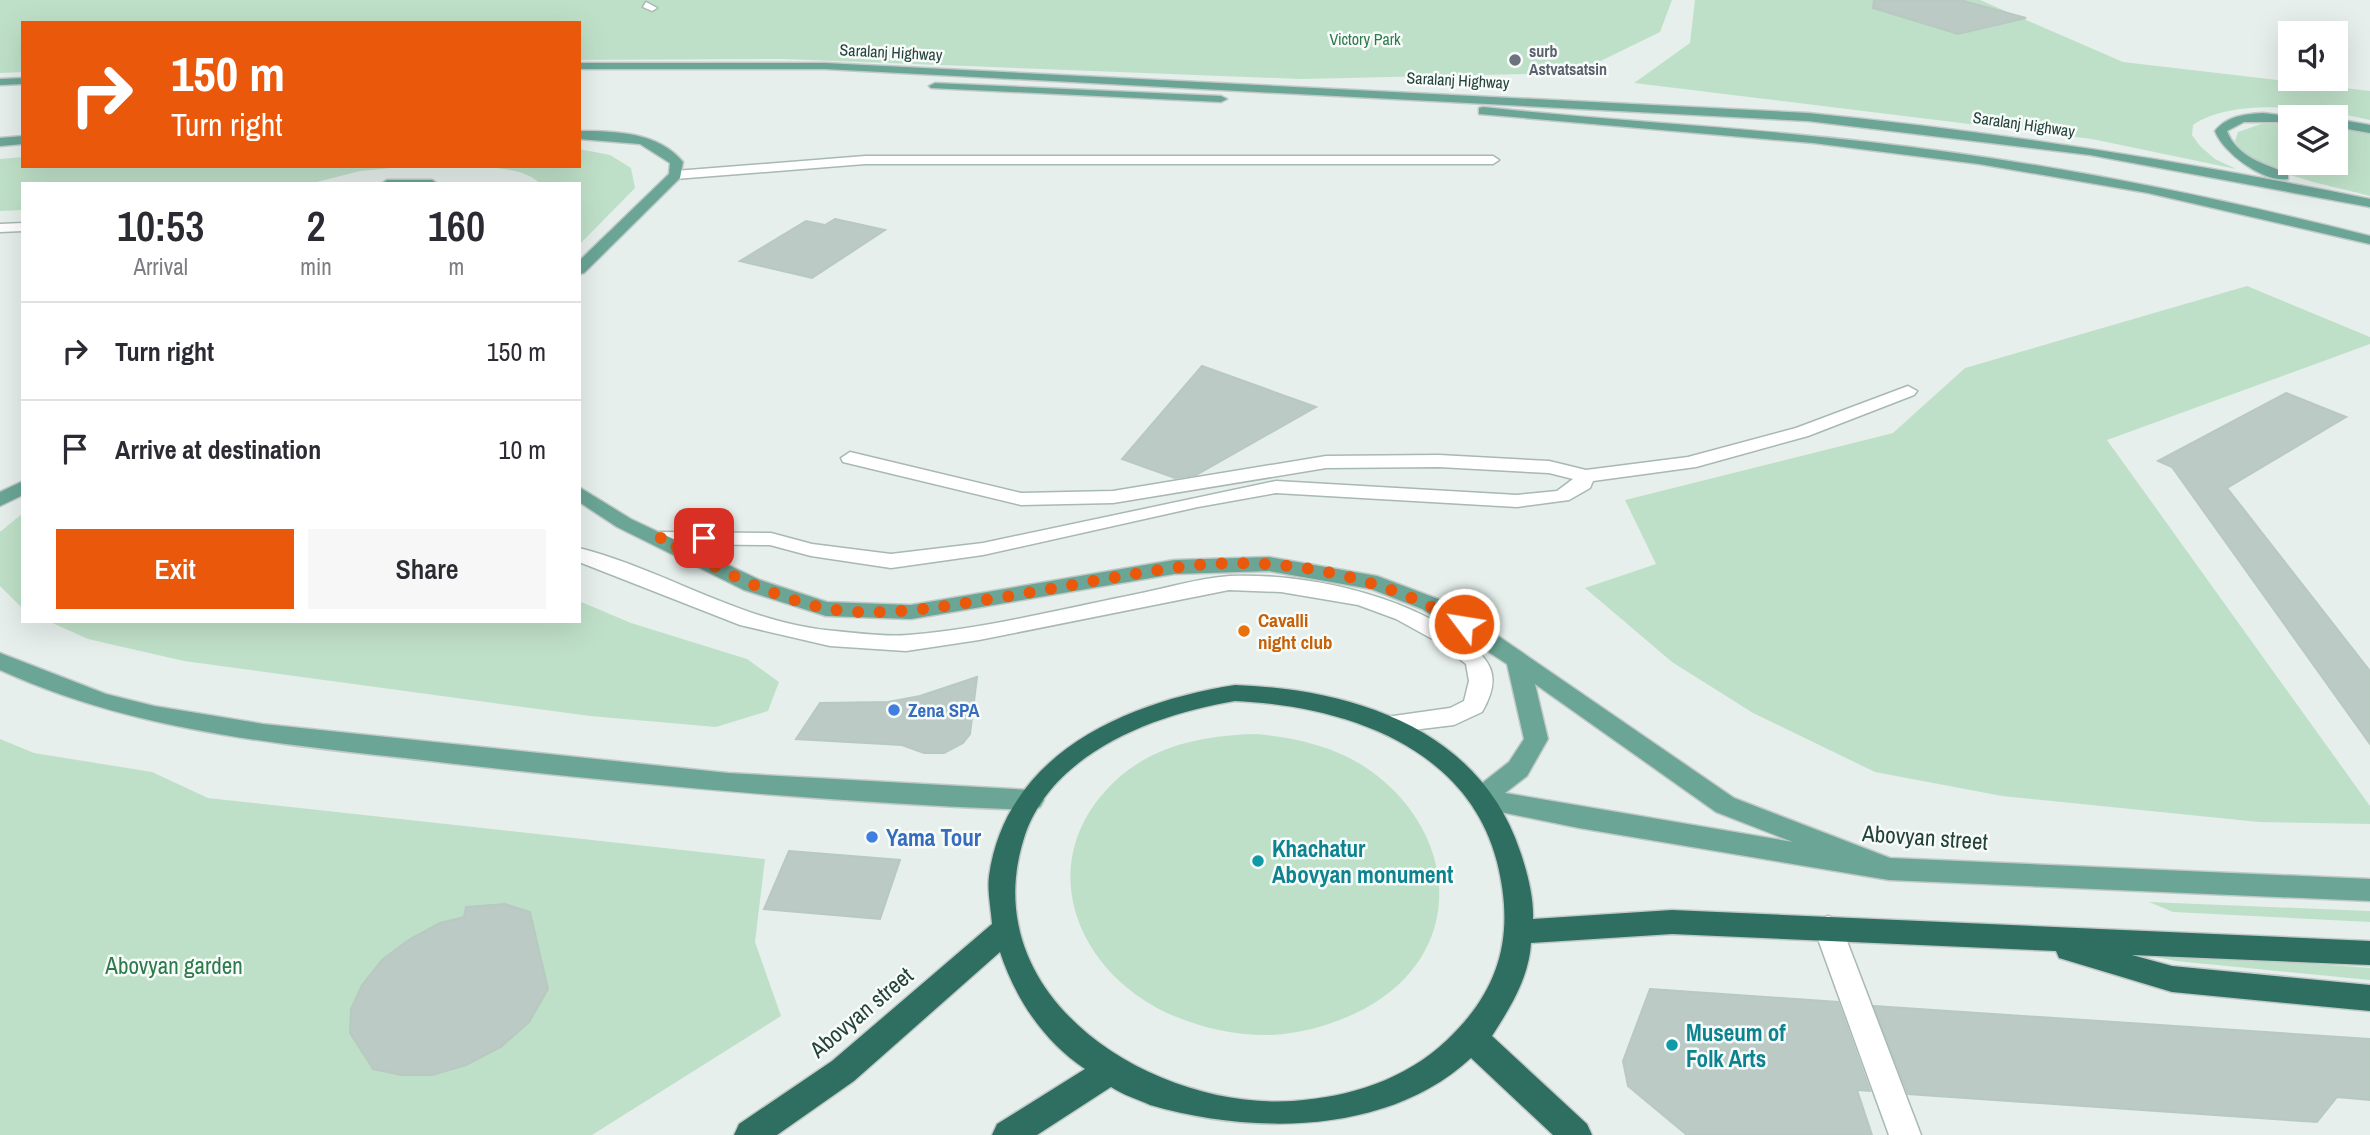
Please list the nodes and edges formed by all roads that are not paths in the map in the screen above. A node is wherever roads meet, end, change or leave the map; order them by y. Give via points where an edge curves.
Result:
1 (581, 66) edge
2 (581, 79) edge
3 (770, 79) dead end
4 (21, 81) edge
5 (0, 82) edge
6 (918, 85) dead end
7 (1483, 111) junction
8 (2278, 119) edge
9 (2348, 125) edge
10 (2370, 129) edge
11 (581, 135) edge
12 (21, 141) edge
13 (0, 142) edge
14 (1493, 160) dead end
15 (2278, 173) edge
16 (675, 175) junction
17 (2284, 175) edge
18 (2351, 199) junction
19 (2370, 203) edge
20 (2370, 214) edge
21 (21, 226) edge
22 (0, 228) edge
23 (2370, 240) edge
24 (581, 268) edge
25 (1908, 391) dead end
26 (850, 458) dead end
27 (1583, 476) junction
28 (581, 494) edge
29 (659, 538) junction
30 (581, 555) edge
31 (0, 662) edge
32 (1518, 662) junction
33 (1388, 724) junction
34 (1481, 798) junction
35 (1031, 800) junction
36 (1889, 869) junction
37 (2370, 890) edge
38 (1828, 928) junction
39 (1006, 929) junction
40 (1521, 932) junction
41 (2037, 939) junction
42 (2370, 953) edge
43 (2370, 998) edge
44 (1472, 1038) junction
45 (1109, 1071) junction
46 (750, 1135) edge
47 (1008, 1135) edge
48 (1576, 1135) edge
49 (1905, 1135) edge

1 - 18 main road, Saralanj Highway via 825,66 1808,117 1930,128 2100,152
2 - 3 main road
4 - 5 main road
6 - 7 main road, Saralanj Highway
7 - 20 main road, Saralanj Highway via 1940,139 2088,161
7 - 23 main road via 1922,152 2142,188
8 - 15 main road via 2230,122 2221,135 2237,153
9 - 10 main road
11 - 16 main road via 647,141 677,162
12 - 13 main road
14 - 16 street via 865,160
16 - 24 main road
17 - 18 main road
18 - 19 main road, Saralanj Highway
21 - 22 street
25 - 27 street via 1801,432 1689,463
26 - 27 street via 1021,499 1113,497 1326,462 1535,466
27 - 29 street via 1583,484 1562,496 1517,501 1276,487 983,549 891,561 811,550 771,538
28 - 29 main road via 624,523
29 - 32 main road via 752,585 826,609 911,612 1174,567 1269,564 1317,570 1377,583 1430,604
30 - 33 street via 748,620 830,638 906,643 979,633 1229,583 1319,589 1404,614 1477,660 1480,681 1474,706 1454,716
31 - 35 main road via 37,680 134,710 243,730 682,780 932,798
32 - 34 main road via 1536,739 1518,769
32 - 36 main road via 1725,805
33 - 34 highway via 1440,757
33 - 35 highway via 1298,696 1235,693 1174,702 1092,739 1048,777
34 - 36 main road, Abovyan street
34 - 40 highway via 1501,832 1521,897
35 - 39 highway via 1007,861 1003,883
36 - 37 main road, Abovyan street
38 - 40 highway via 1672,922
38 - 41 highway
38 - 49 street
39 - 45 highway via 1020,970 1052,1020
39 - 46 highway, Abovyan street via 843,1071
40 - 44 highway via 1506,987
41 - 42 highway
41 - 43 highway via 2172,979
44 - 45 highway via 1431,1072 1392,1094 1322,1114 1248,1116 1187,1105
44 - 48 highway
45 - 47 highway

